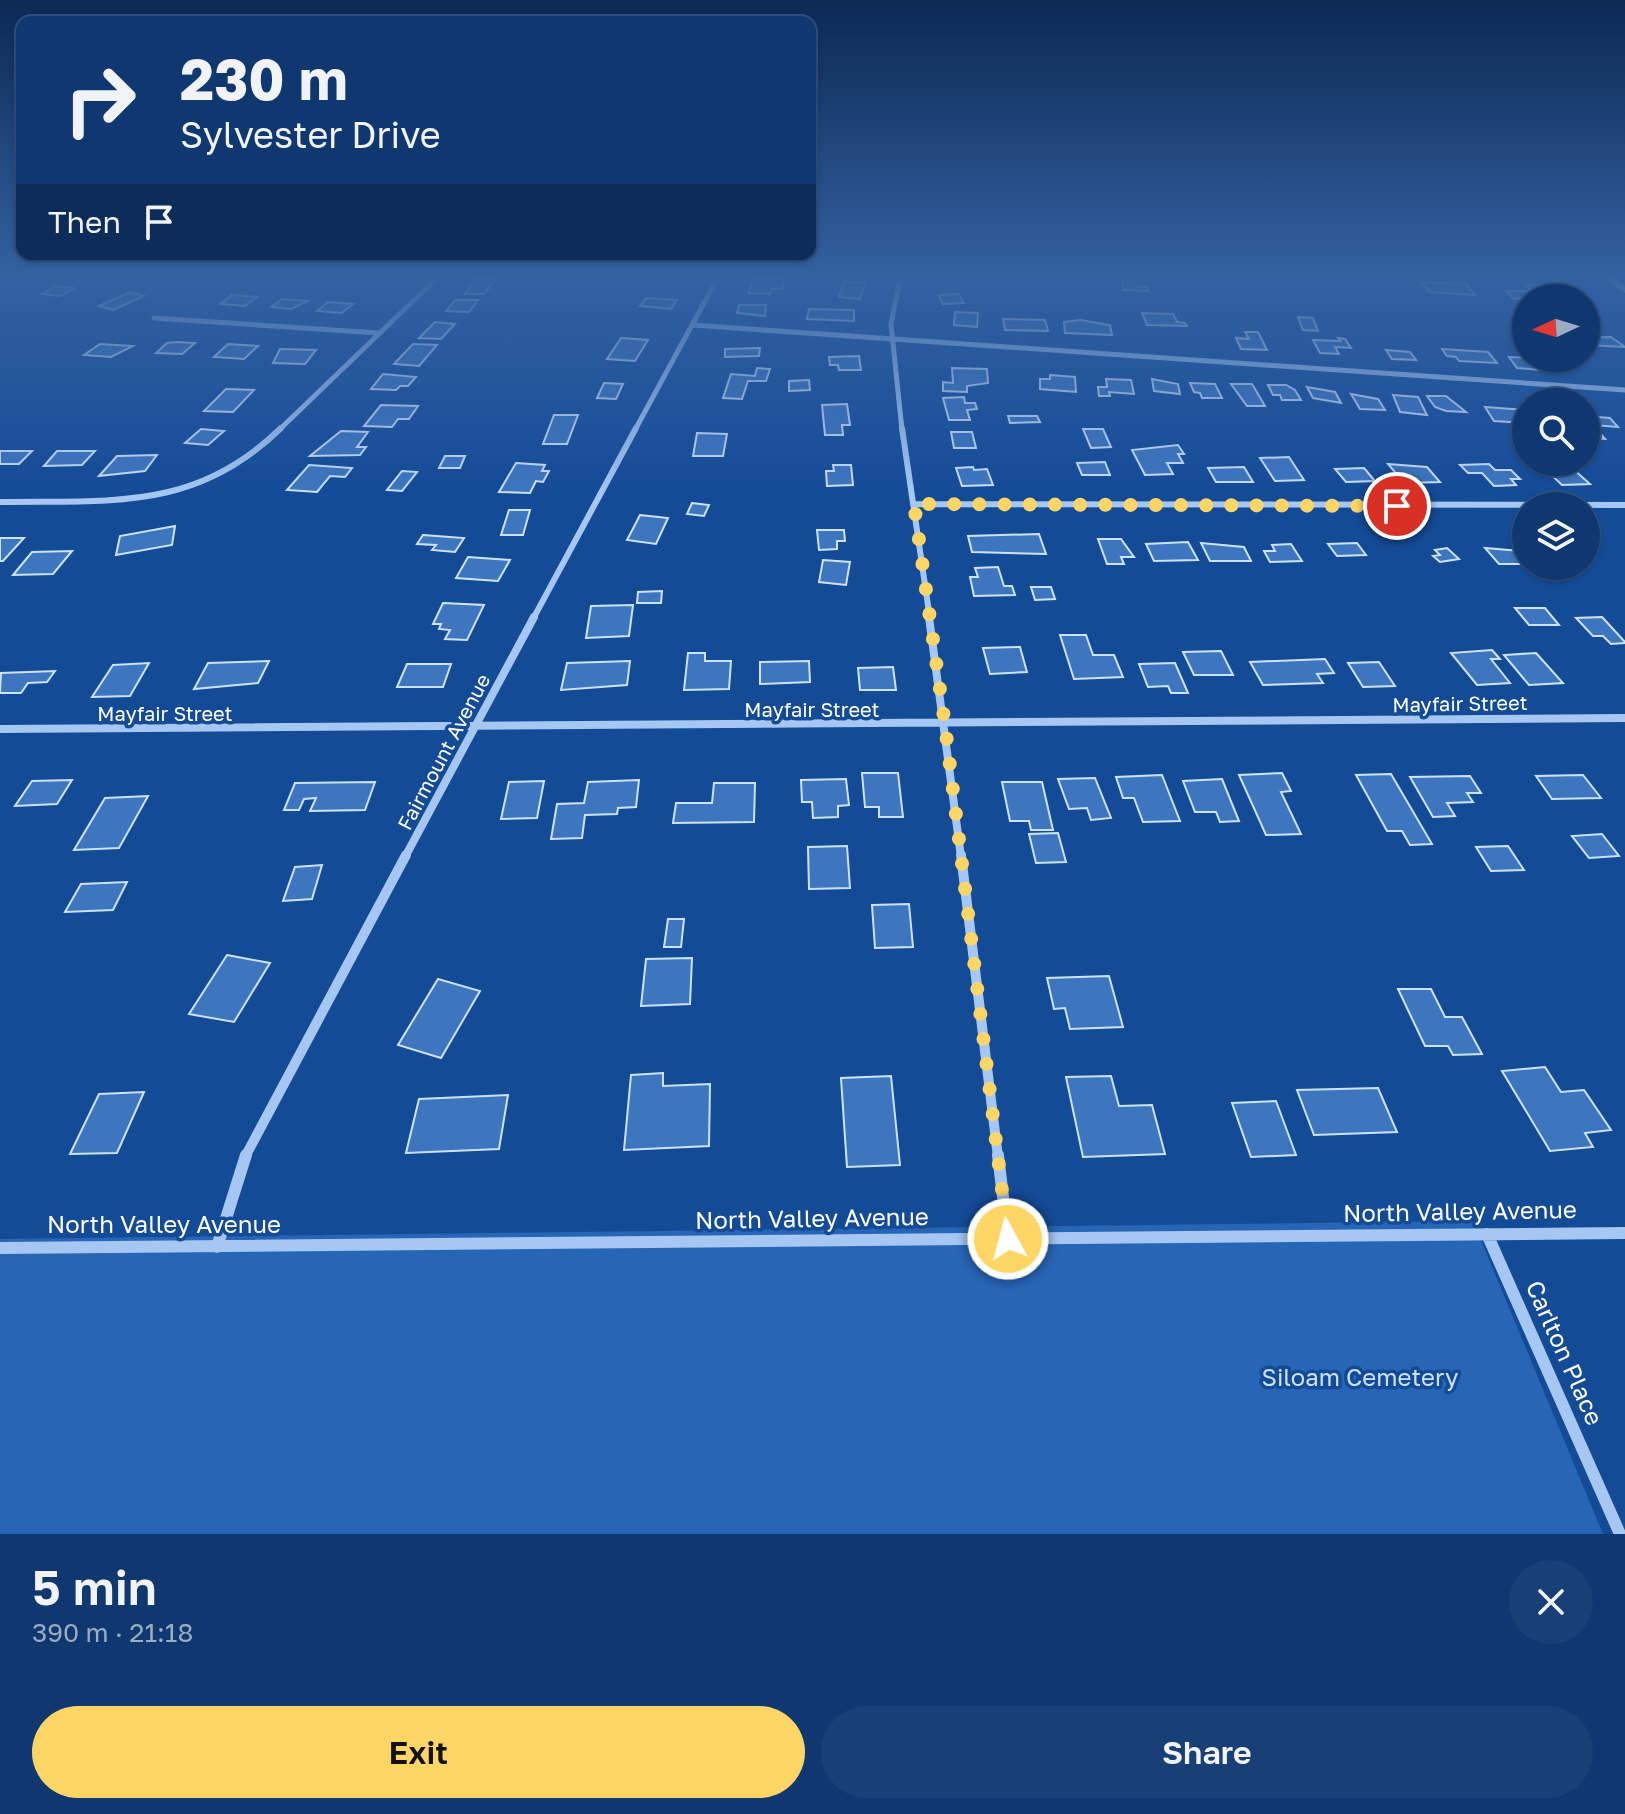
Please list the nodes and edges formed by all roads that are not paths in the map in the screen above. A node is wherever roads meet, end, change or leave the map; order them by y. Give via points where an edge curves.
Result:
1 (361, 351) edge
2 (678, 351) edge
3 (894, 351) edge
4 (1059, 351) edge
5 (1625, 390) edge
6 (0, 502) edge
7 (914, 504) junction
8 (1625, 505) edge
9 (1625, 718) edge
10 (945, 725) junction
11 (475, 728) junction
12 (0, 729) edge
13 (1625, 1233) edge
14 (1487, 1234) junction
15 (1008, 1239) junction
16 (217, 1247) junction
17 (0, 1248) edge
18 (1620, 1534) edge

1 - 6 street via 259,450 219,476 141,499
2 - 11 street, Fairmount Avenue
3 - 7 street
4 - 5 street
7 - 8 street
7 - 10 street
9 - 10 street, Mayfair Street
10 - 11 street, Mayfair Street
10 - 15 street
11 - 12 street, Mayfair Street
11 - 16 street, Fairmount Avenue via 244,1160
13 - 14 street, North Valley Avenue
14 - 15 street, North Valley Avenue
14 - 18 street, Carlton Place
15 - 16 street, North Valley Avenue
16 - 17 street, North Valley Avenue

